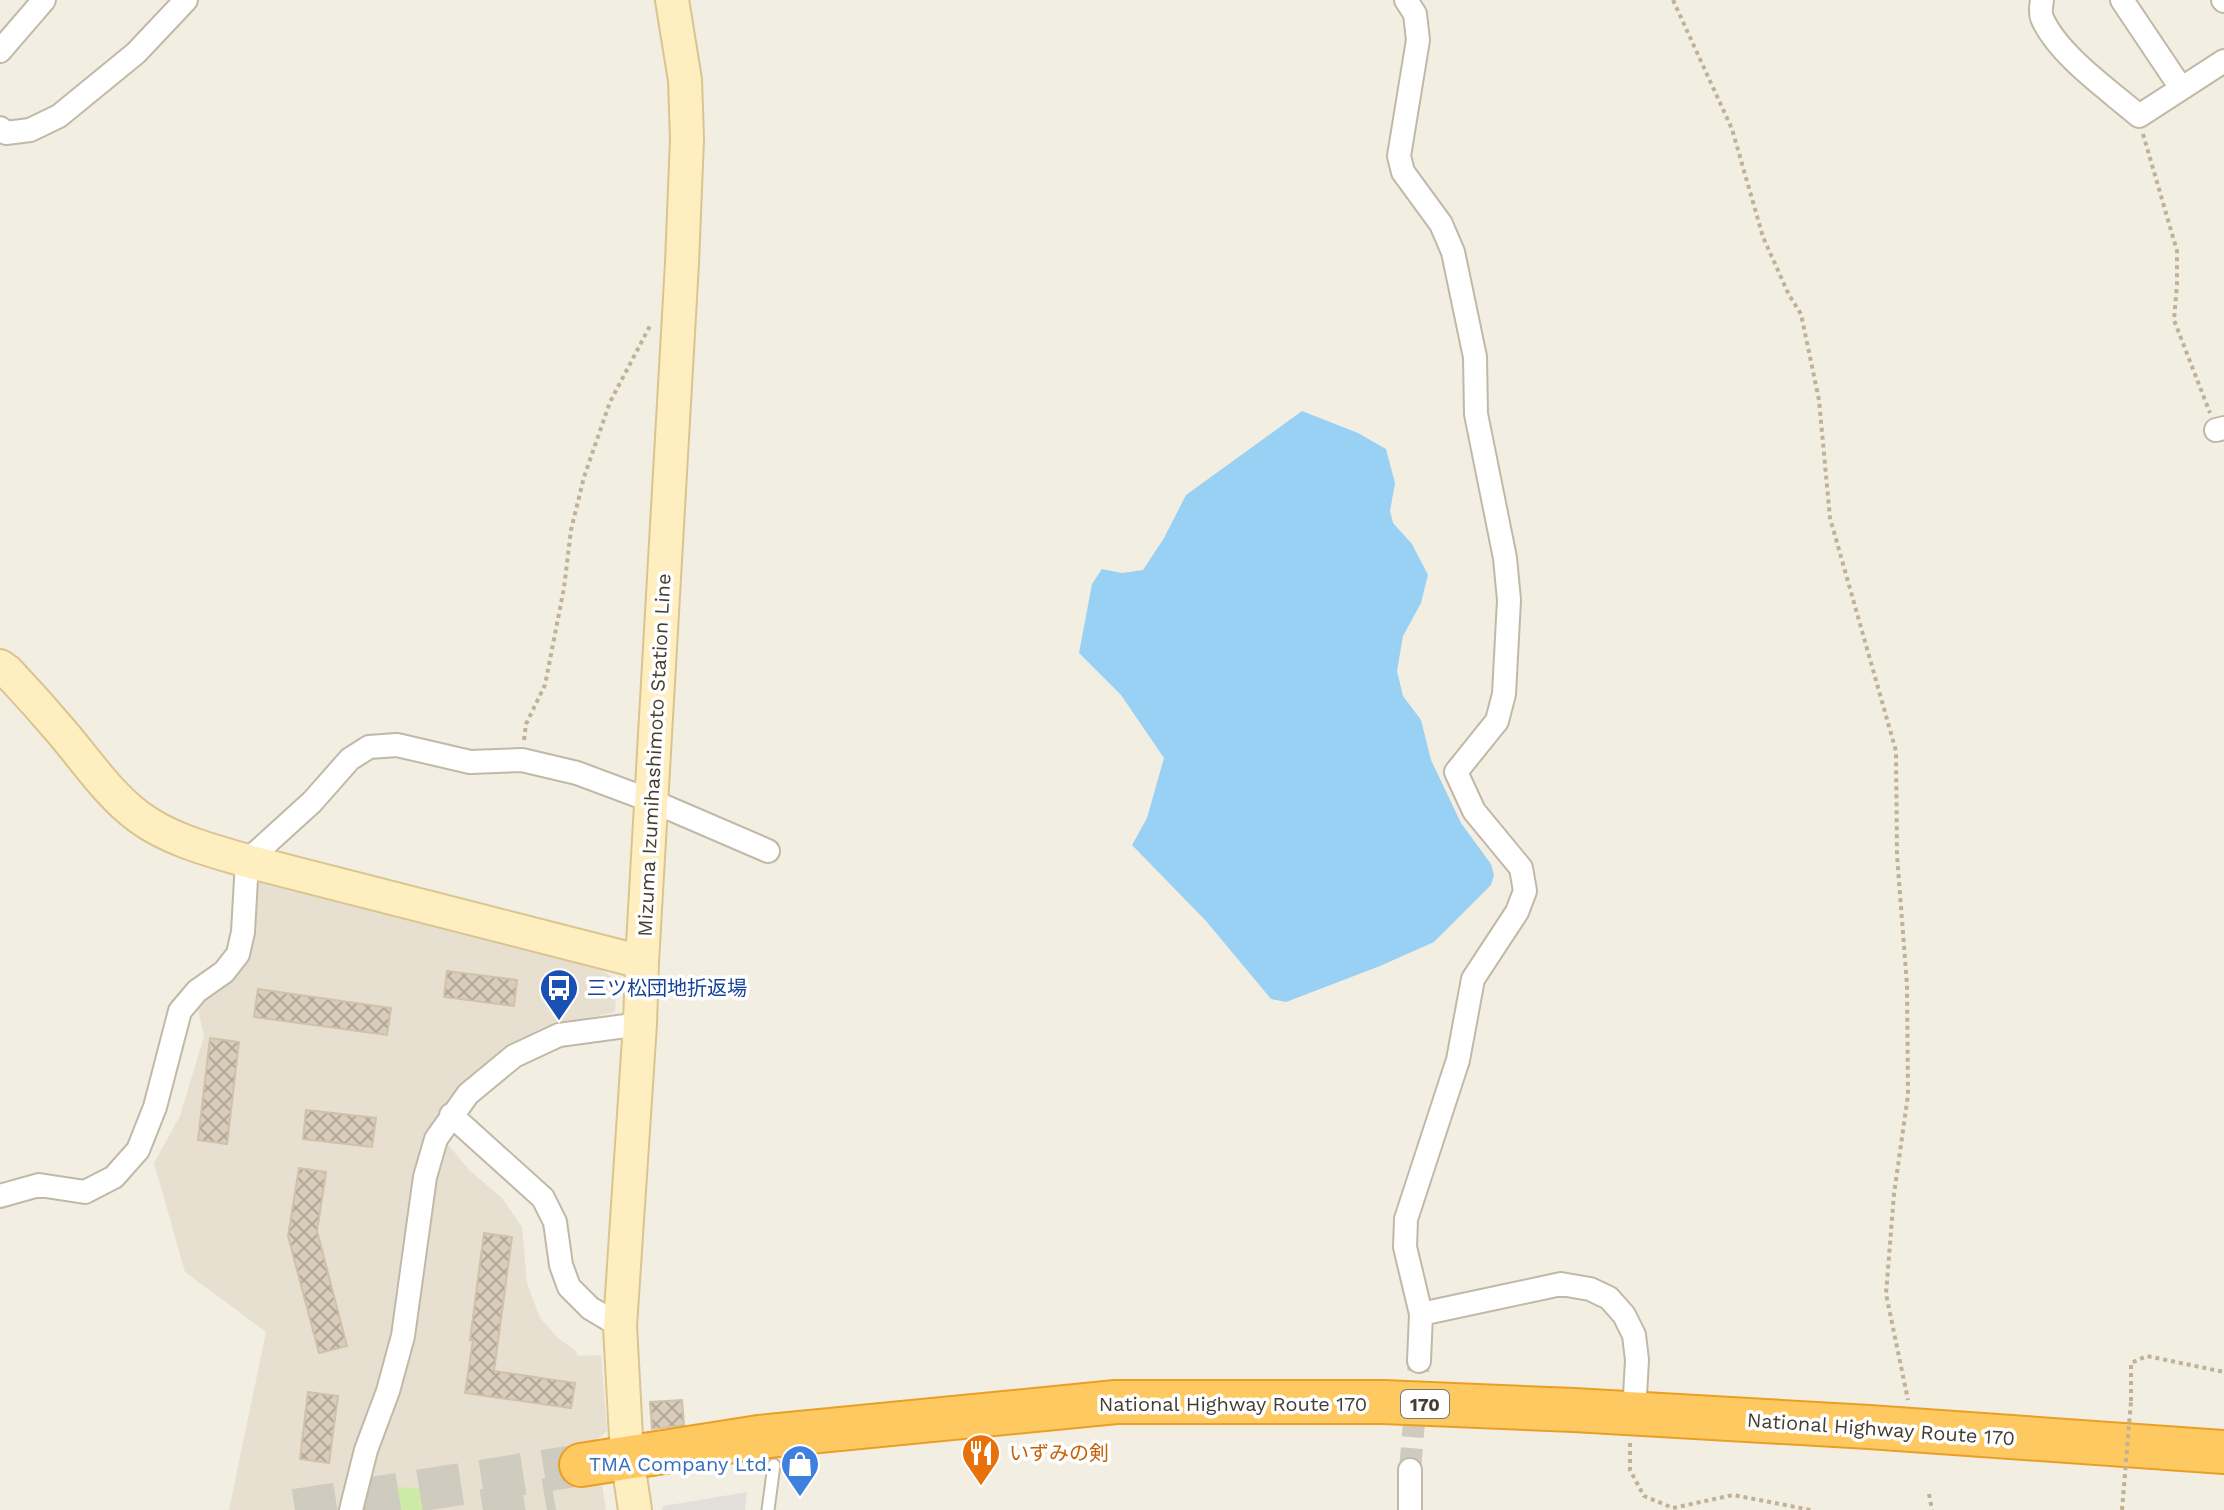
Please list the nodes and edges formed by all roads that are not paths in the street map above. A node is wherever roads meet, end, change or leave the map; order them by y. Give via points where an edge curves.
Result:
1 (44, 0) edge
2 (186, 0) edge
3 (672, 0) edge
4 (1406, 0) edge
5 (2042, 0) edge
6 (2122, 0) edge
7 (0, 51) edge
8 (2224, 61) edge
9 (2181, 88) junction
10 (0, 128) edge
11 (0, 666) edge
12 (652, 801) junction
13 (768, 851) dead end
14 (247, 861) junction
15 (642, 962) junction
16 (640, 1024) junction
17 (451, 1115) junction
18 (0, 1196) edge
19 (1421, 1314) junction
20 (620, 1326) junction
21 (1419, 1361) tunnel mouth
22 (1632, 1427) junction
23 (2224, 1452) edge
24 (774, 1465) junction
25 (1410, 1470) tunnel mouth
26 (2224, 1478) edge
27 (582, 1479) tunnel mouth
28 (631, 1483) edge
29 (351, 1510) edge
30 (768, 1510) edge
31 (1410, 1510) edge

1 - 7 street
2 - 10 street via 136,53 59,116 30,130 6,133
3 - 12 main road, Mizuma Izumihashimoto Station Line via 685,80 687,139
4 - 19 street via 1415,14 1418,40 1399,156 1403,172 1441,224 1453,252 1475,357 1476,414 1509,600 1504,694 1497,721 1456,772 1474,811 1521,868 1525,891 1473,979 1458,1060 1406,1219 1405,1247
5 - 9 street via 2041,15 2055,41 2139,116
6 - 9 street
8 - 9 street
11 - 14 main road via 109,791 140,817 199,846
12 - 13 street
12 - 14 street via 577,773 522,760 470,762 397,745 369,747 350,759
12 - 15 main road, Mizuma Izumihashimoto Station Line
14 - 15 main road
14 - 18 street via 238,954 180,1011 138,1150 114,1177 85,1192 39,1185
15 - 16 main road, Mizuma Izumihashimoto Station Line
16 - 17 street via 559,1035 514,1056
16 - 20 main road, Mizuma Izumihashimoto Station Line
17 - 20 street via 543,1198 555,1222 569,1287
17 - 29 street via 436,1139 425,1177 403,1336
19 - 21 street
19 - 22 street via 1561,1284 1609,1298 1634,1335
20 - 28 main road, Mizuma Izumihashimoto Station Line
22 - 23 highway, National Highway Route 170 / 170 via 1869,1427
22 - 24 highway, National Highway Route 170 / 170 via 1150,1426
22 - 26 highway, National Highway Route 170 / 170
22 - 28 highway, National Highway Route 170 / 170 via 1383,1402 1116,1402 759,1437
24 - 28 highway, National Highway Route 170 / 170
24 - 30 lane
25 - 31 street
27 - 28 highway, National Highway Route 170 / 170

